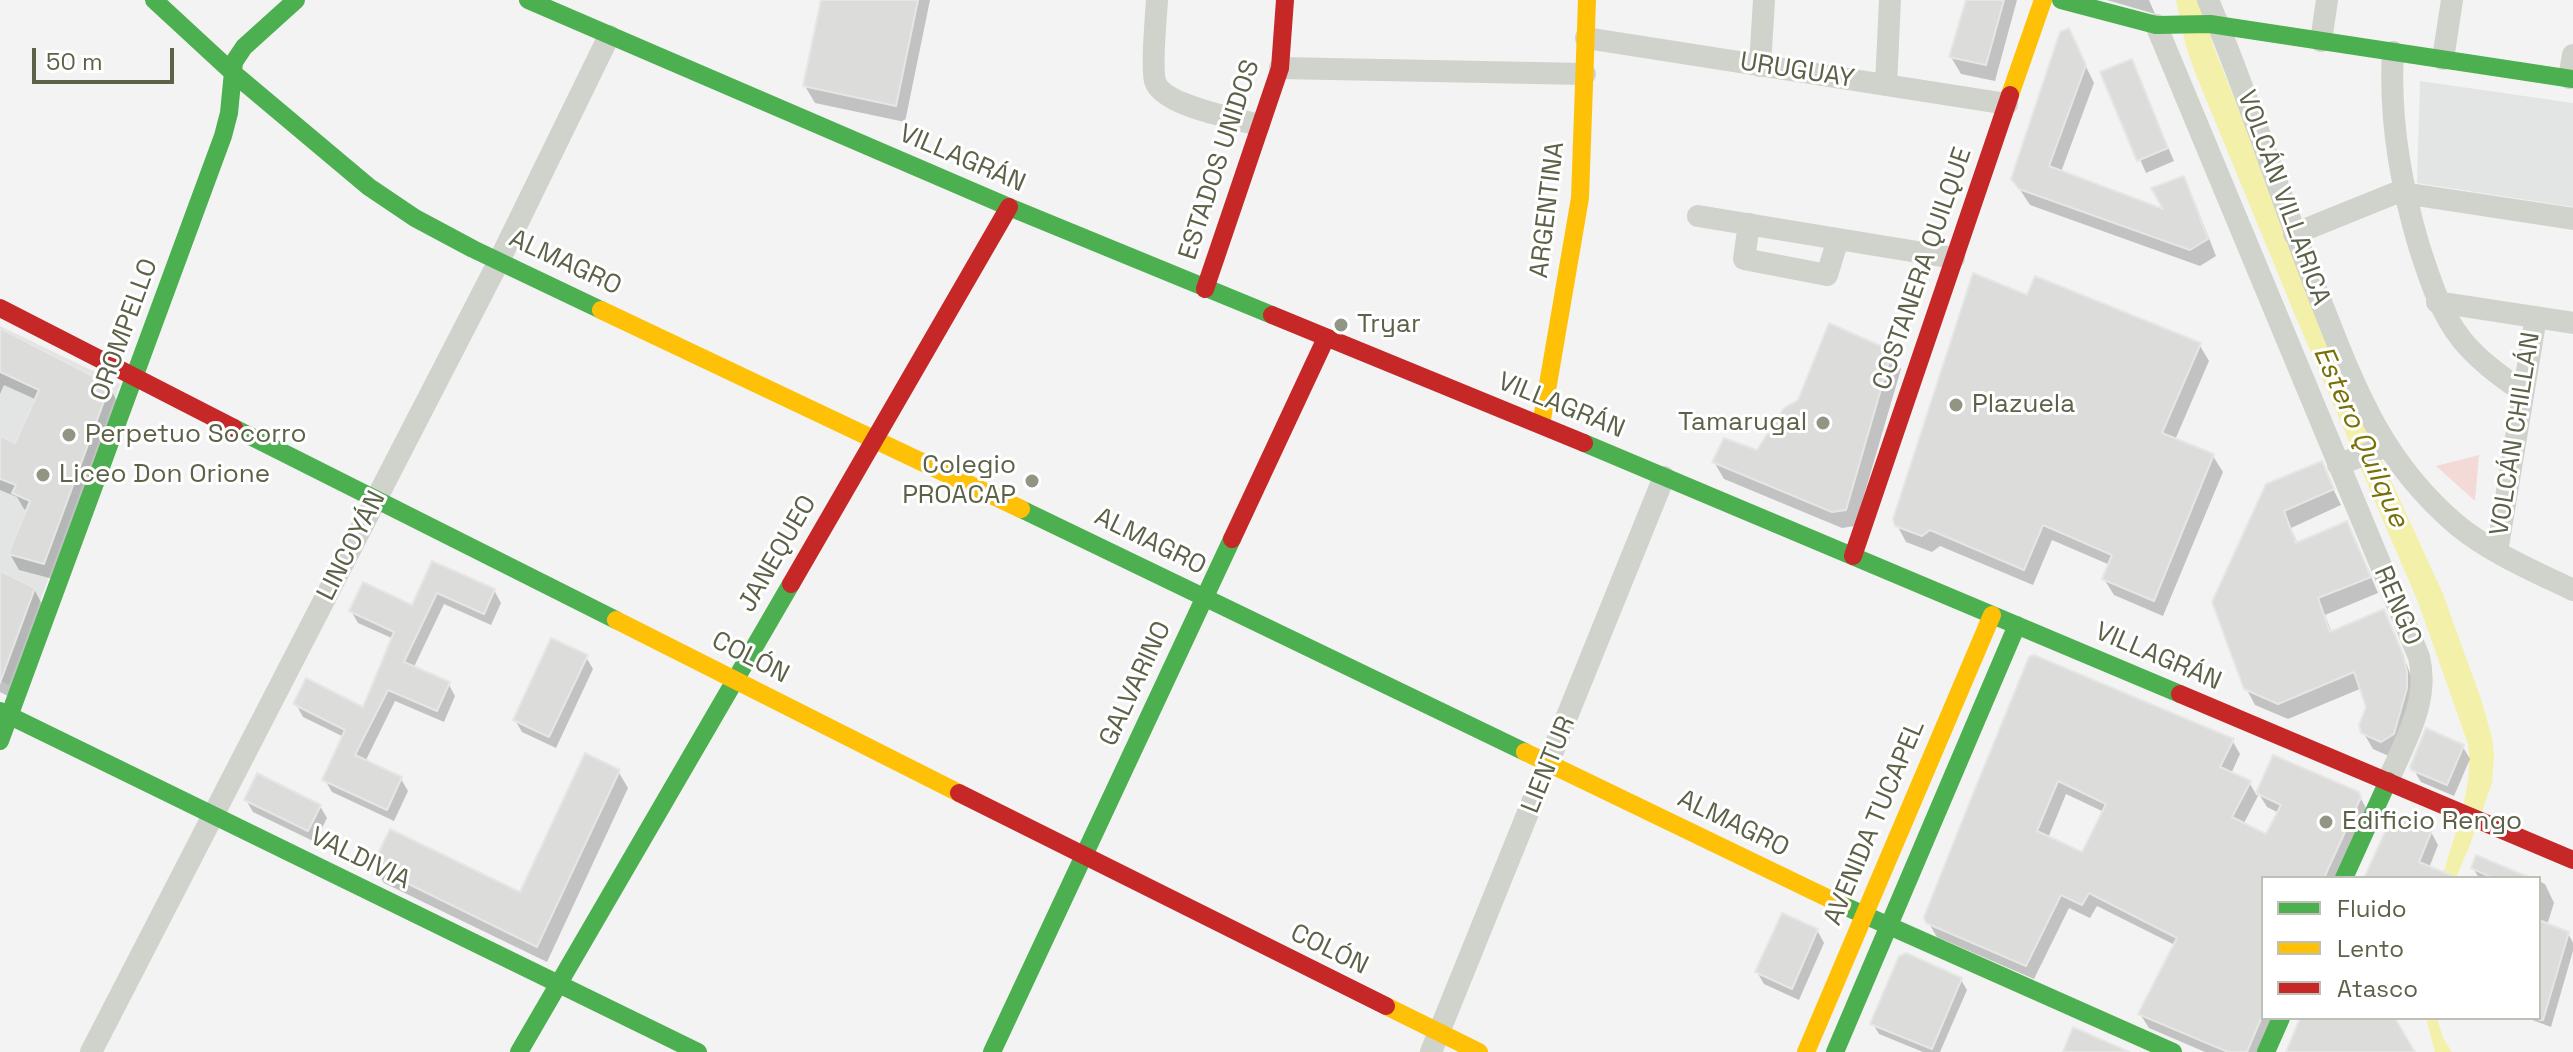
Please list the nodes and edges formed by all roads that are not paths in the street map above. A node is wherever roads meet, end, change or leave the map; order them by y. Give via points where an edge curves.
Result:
1 (154, 0) edge
2 (296, 0) edge
3 (528, 0) edge
4 (1157, 0) edge
5 (1285, 0) edge
6 (1587, 0) edge
7 (1764, 0) edge
8 (1890, 0) edge
9 (2043, 0) edge
10 (2061, 0) edge
11 (2208, 0) edge
12 (2327, 0) edge
13 (2452, 0) edge
14 (2214, 24) junction
15 (2167, 25) junction
16 (609, 36) junction
17 (1586, 38) junction
18 (2321, 41) junction
19 (2393, 52) junction
20 (2573, 55) edge
21 (2443, 59) junction
22 (1760, 66) junction
23 (1280, 68) junction
24 (232, 72) junction
25 (1585, 74) junction
26 (2571, 79) edge
27 (1886, 85) junction
28 (2007, 104) junction
29 (1259, 125) junction
30 (2403, 193) junction
31 (1009, 207) junction
32 (1698, 216) dead end
33 (2573, 219) edge
34 (1749, 224) junction
35 (2294, 234) junction
36 (1838, 239) junction
37 (1954, 258) junction
38 (499, 261) junction
39 (1205, 289) junction
40 (2437, 302) junction
41 (0, 308) edge
42 (2536, 317) junction
43 (2573, 323) edge
44 (1326, 338) junction
45 (136, 376) junction
46 (2523, 392) junction
47 (1541, 425) junction
48 (875, 439) junction
49 (2383, 448) junction
50 (2345, 462) junction
51 (1664, 477) junction
52 (375, 501) junction
53 (2497, 552) junction
54 (1853, 556) junction
55 (2573, 590) edge
56 (1206, 598) junction
57 (1992, 615) junction
58 (2017, 625) junction
59 (735, 679) junction
60 (5, 713) edge
61 (0, 741) edge
62 (1549, 765) junction
63 (2388, 781) junction
64 (213, 817) junction
65 (1084, 857) junction
66 (2573, 860) edge
67 (2345, 876) edge
68 (1864, 915) junction
69 (1888, 926) junction
70 (559, 983) junction
71 (2280, 1020) edge
72 (1435, 1043) edge
73 (91, 1052) edge
74 (519, 1052) edge
75 (698, 1052) edge
76 (992, 1052) edge
77 (1479, 1052) edge
78 (1806, 1052) edge
79 (1835, 1052) edge
80 (2173, 1052) edge
81 (2266, 1052) edge

1 - 24 main road, ALMAGRO
2 - 24 main road, OROMPELLO via 238,53
3 - 16 main road, VILLAGRÁN
4 - 29 street via 1155,80 1162,94
5 - 23 main road, ESTADOS UNIDOS
6 - 17 main road, ARGENTINA
7 - 22 street
8 - 27 street
9 - 28 main road, COSTANERA QUILQUE
10 - 15 main road
11 - 14 street, VOLCÁN VILLARICA
12 - 18 street
13 - 21 street
14 - 15 main road
14 - 18 main road
14 - 35 street, VOLCÁN VILLARICA
15 - 50 street, RENGO
16 - 31 main road, VILLAGRÁN
16 - 38 street, LINCOYÁN
17 - 22 street, URUGUAY
17 - 25 main road, ARGENTINA
18 - 19 main road
19 - 21 main road
19 - 30 street via 2396,153
20 - 26 street
21 - 26 main road
22 - 27 street, URUGUAY
23 - 25 street
23 - 29 main road, ESTADOS UNIDOS
24 - 38 main road, ALMAGRO via 369,187 415,218
24 - 45 main road, OROMPELLO via 223,136
25 - 47 main road, ARGENTINA via 1578,213
27 - 28 street, URUGUAY
28 - 37 main road, COSTANERA QUILQUE
29 - 39 main road, ESTADOS UNIDOS
30 - 33 street
30 - 35 street
30 - 40 street
31 - 39 main road, VILLAGRÁN
31 - 48 main road, JANEQUEO
32 - 34 street
34 - 36 street
34 - 36 street via 1744,259 1827,275
35 - 49 street, VOLCÁN VILLARICA
36 - 37 street
37 - 54 main road, COSTANERA QUILQUE
38 - 48 main road, ALMAGRO
38 - 52 street, LINCOYÁN
39 - 44 main road, VILLAGRÁN
40 - 42 street
40 - 46 street via 2463,341
41 - 45 main road, COLÓN
42 - 43 street
42 - 46 street, VOLCÁN CHILLÁN
44 - 47 main road, VILLAGRÁN
44 - 56 main road, GALVARINO
45 - 52 main road, COLÓN
45 - 60 main road, OROMPELLO
46 - 53 street, VOLCÁN CHILLÁN
47 - 51 main road, VILLAGRÁN
48 - 56 main road, ALMAGRO
48 - 59 main road, JANEQUEO
49 - 50 street
49 - 53 street, VOLCÁN VILLARICA via 2458,525
50 - 63 street, RENGO via 2422,672 2413,724
51 - 54 main road, VILLAGRÁN
51 - 62 street, LIENTUR
52 - 59 main road, COLÓN
52 - 64 street, LINCOYÁN
53 - 55 street, VOLCÁN VILLARICA
54 - 57 main road, VILLAGRÁN
56 - 62 main road, ALMAGRO
56 - 65 main road, GALVARINO
57 - 58 main road, VILLAGRÁN
57 - 68 main road, AVENIDA TUCAPEL
58 - 63 main road, VILLAGRÁN
58 - 69 main road, AVENIDA TUCAPEL
59 - 65 main road, COLÓN
59 - 70 main road, JANEQUEO
60 - 61 main road, OROMPELLO
60 - 64 main road, VALDIVIA
62 - 68 main road, ALMAGRO
62 - 72 street, LIENTUR
63 - 66 main road, VILLAGRÁN
63 - 67 main road, RENGO
64 - 70 main road, VALDIVIA
64 - 73 street, LINCOYÁN
65 - 72 main road, COLÓN
65 - 76 main road, GALVARINO
68 - 69 main road, ALMAGRO
68 - 78 main road, AVENIDA TUCAPEL
69 - 79 main road, AVENIDA TUCAPEL
69 - 80 main road, ALMAGRO
70 - 74 main road, JANEQUEO
70 - 75 main road, VALDIVIA
71 - 81 main road
72 - 77 main road, COLÓN

